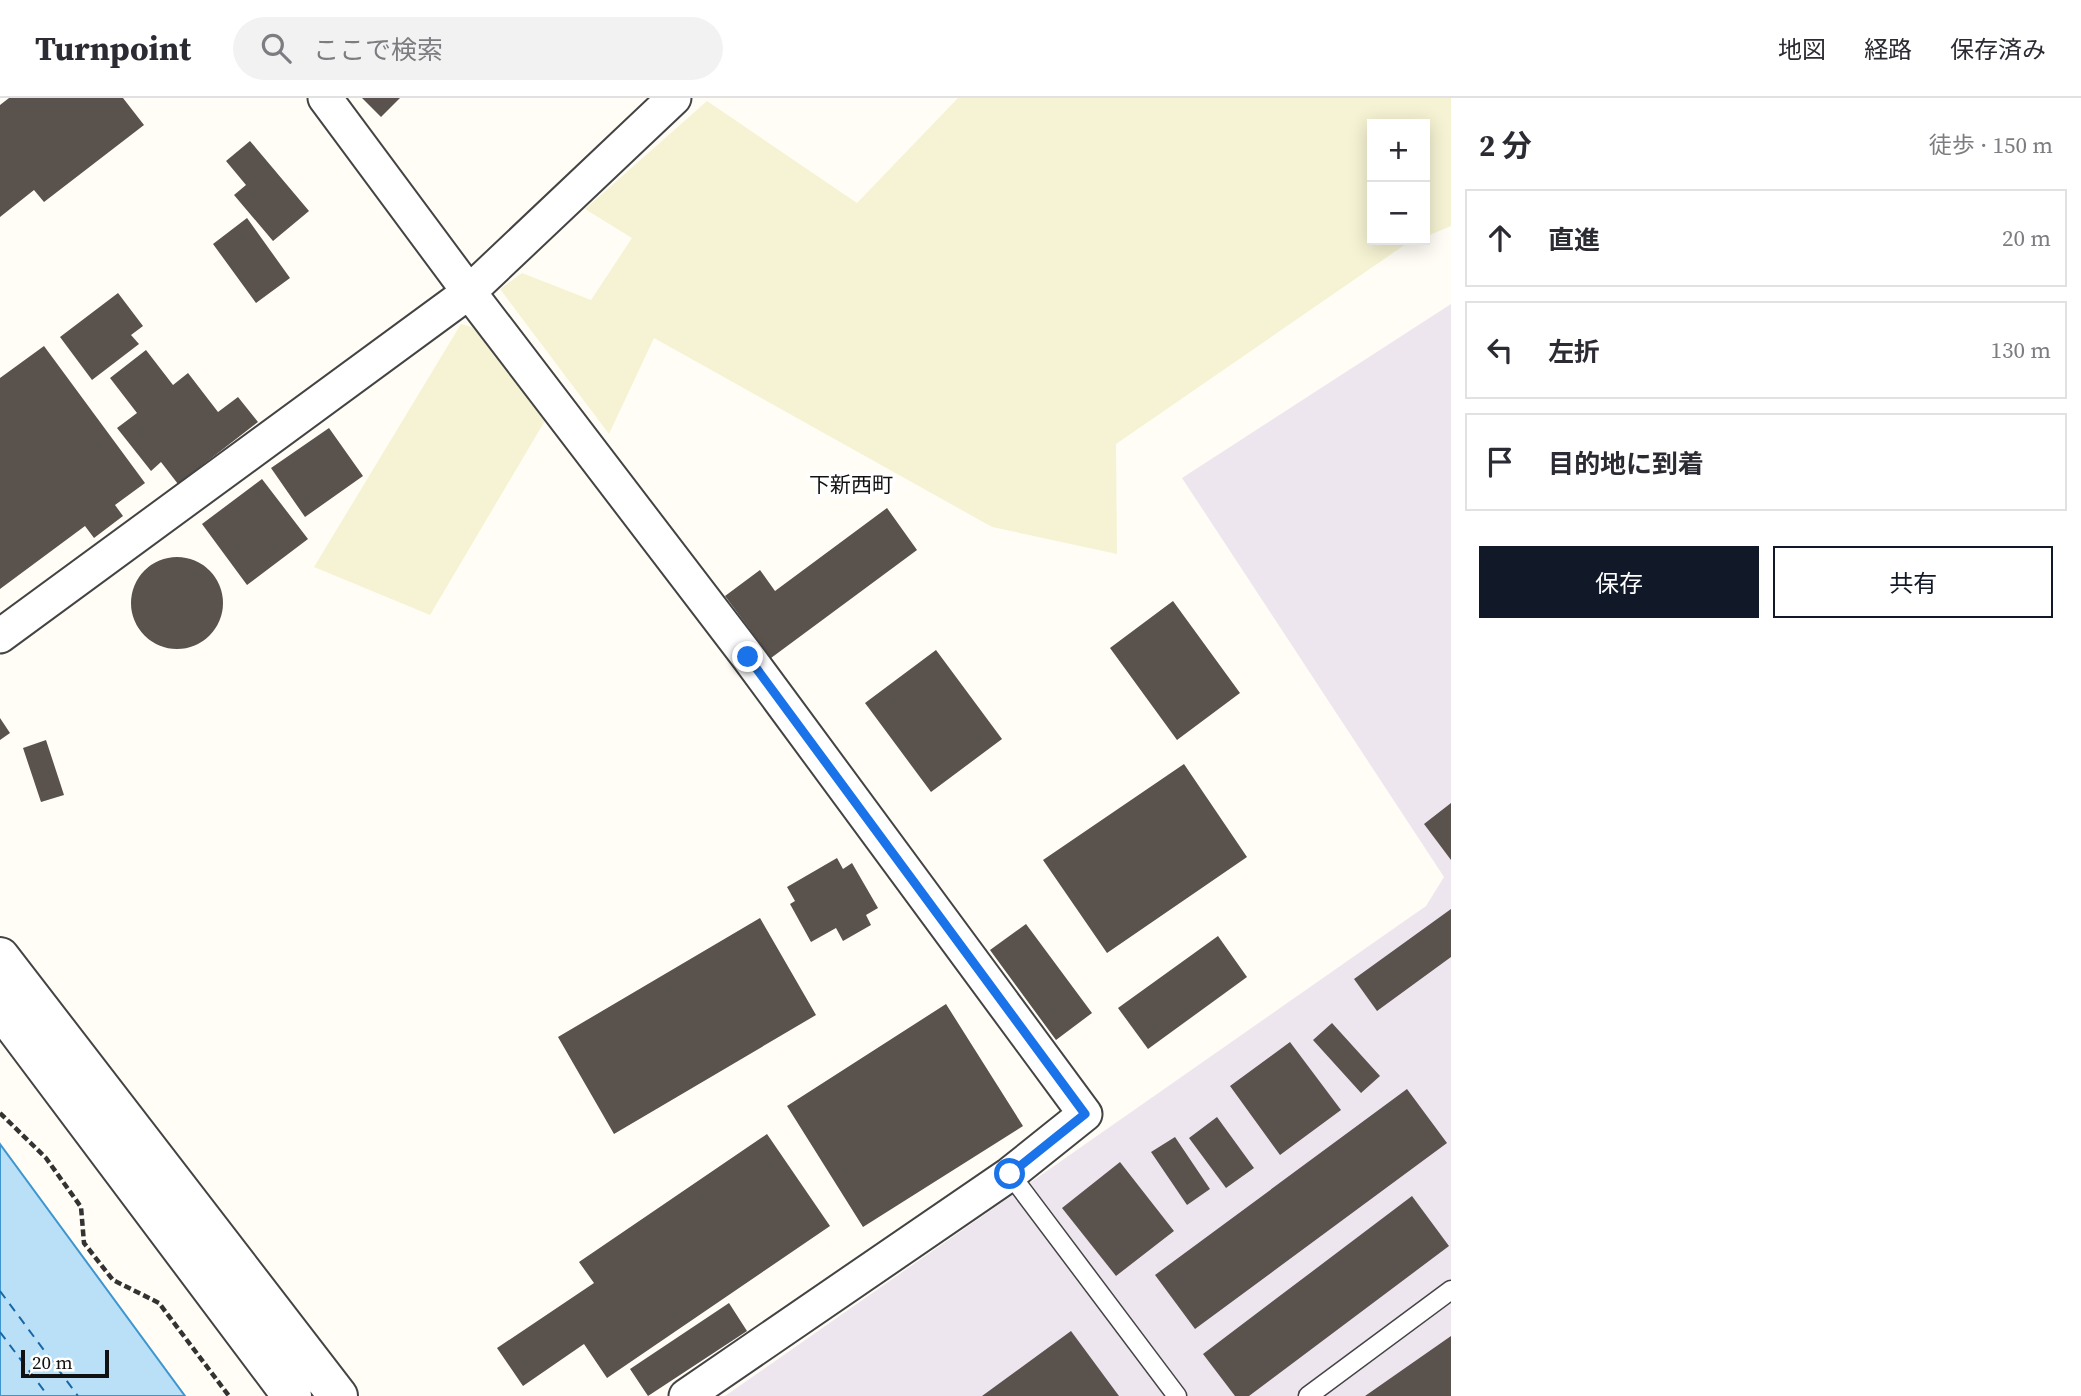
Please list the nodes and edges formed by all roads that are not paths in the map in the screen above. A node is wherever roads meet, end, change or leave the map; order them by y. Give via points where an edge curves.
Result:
1 (325, 98) edge
2 (674, 98) edge
3 (469, 292) junction
4 (0, 636) edge
5 (0, 957) edge
6 (0, 1007) edge
7 (1010, 1174) junction
8 (1451, 1290) edge
9 (292, 1396) edge
10 (338, 1396) edge
11 (686, 1396) edge
12 (1177, 1396) edge
13 (1308, 1396) edge

1 - 3 street
2 - 3 street
3 - 4 street
3 - 7 street via 748,657 1085,1114
5 - 10 street
6 - 9 street
7 - 11 street
7 - 12 lane
8 - 13 lane

